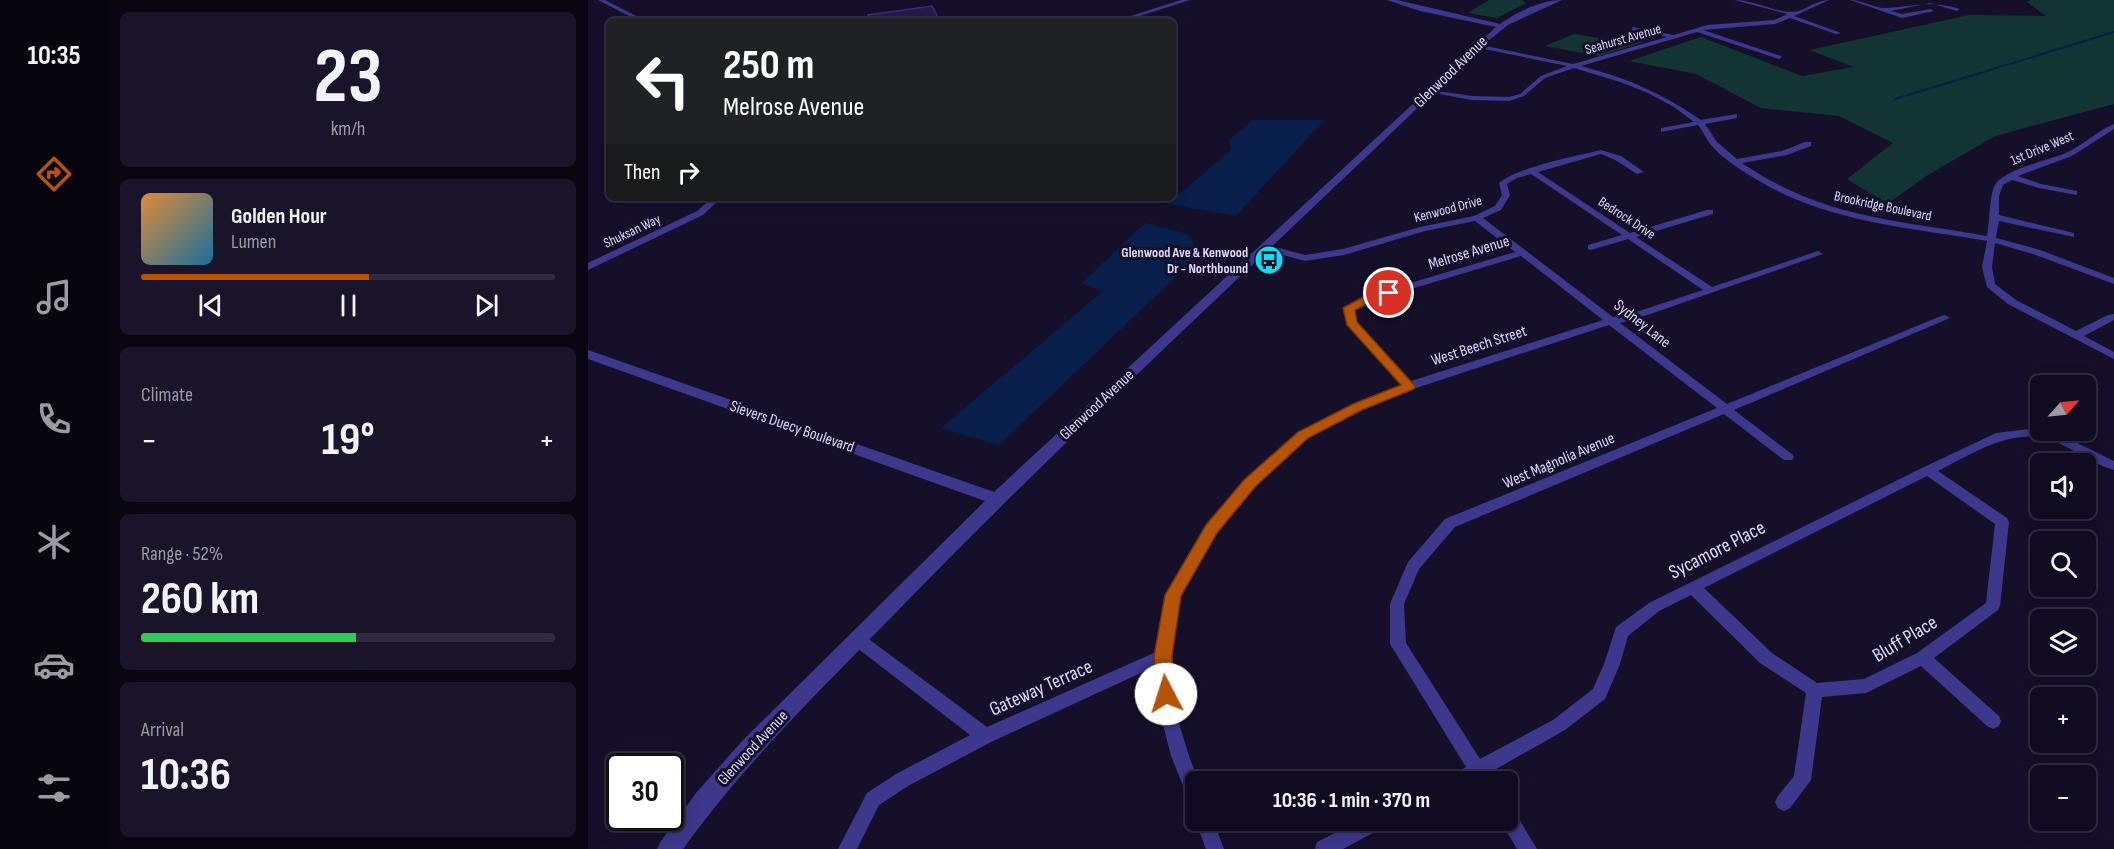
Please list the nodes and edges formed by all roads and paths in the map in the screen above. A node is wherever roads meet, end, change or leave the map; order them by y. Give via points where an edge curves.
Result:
1 (601, 0) edge
2 (1187, 0) edge
3 (1392, 0) edge
4 (1558, 0) edge
5 (1737, 0) edge
6 (1826, 0) edge
7 (1853, 0) edge
8 (1958, 9) dead end
9 (1883, 10) junction
10 (1930, 11) dead end
11 (1792, 15) junction
12 (637, 18) edge
13 (1128, 18) edge
14 (1501, 26) junction
15 (1633, 29) dead end
16 (1698, 30) junction
17 (1838, 33) dead end
18 (1676, 36) junction
19 (1476, 46) junction
20 (1779, 57) dead end
21 (1573, 66) junction
22 (1431, 92) junction
23 (1734, 116) dead end
24 (1700, 123) junction
25 (2114, 126) edge
26 (1664, 130) dead end
27 (1808, 144) dead end
28 (1735, 162) junction
29 (1530, 170) junction
30 (1640, 172) dead end
31 (2010, 176) junction
32 (2074, 193) dead end
33 (714, 201) edge
34 (1710, 212) dead end
35 (1995, 217) junction
36 (1477, 218) junction
37 (2071, 235) dead end
38 (1631, 237) junction
39 (1991, 240) junction
40 (1266, 247) junction
41 (1591, 247) dead end
42 (1522, 253) junction
43 (1818, 254) dead end
44 (588, 267) edge
45 (2114, 281) edge
46 (1709, 289) junction
47 (2112, 317) dead end
48 (1945, 318) dead end
49 (1610, 321) junction
50 (2075, 336) junction
51 (588, 354) edge
52 (2114, 356) edge
53 (1409, 386) junction
54 (1725, 409) junction
55 (2030, 433) edge
56 (2069, 441) edge
57 (1788, 457) dead end
58 (2114, 466) edge
59 (1928, 470) junction
60 (997, 499) junction
61 (1694, 588) junction
62 (857, 639) junction
63 (1163, 656) junction
64 (1923, 658) junction
65 (1815, 690) junction
66 (1993, 721) dead end
67 (985, 736) junction
68 (1186, 771) edge
69 (1479, 771) edge
70 (1489, 771) edge
71 (1784, 801) dead end
72 (1208, 831) edge
73 (1359, 831) edge
74 (1517, 831) edge
75 (669, 849) edge
76 (847, 849) edge
77 (1215, 849) edge
78 (1324, 849) edge
79 (1528, 849) edge

1 - 12 street
2 - 13 street
3 - 14 street
4 - 14 street, Glenwood Avenue
5 - 11 street
6 - 11 street, Seahurst Avenue
7 - 9 street
8 - 9 street via 1930,1
9 - 10 street via 1902,16
11 - 16 street, Seahurst Avenue via 1764,23
11 - 17 street
14 - 19 street, Glenwood Avenue
15 - 18 street
16 - 18 street, Seahurst Avenue
16 - 20 street
18 - 21 street, Seahurst Avenue
19 - 21 street, Brookridge Boulevard
19 - 22 street, Glenwood Avenue
21 - 22 street, Seahurst Avenue via 1539,80 1522,95 1509,99
21 - 24 street, Brookridge Boulevard via 1637,87
22 - 40 street, Glenwood Avenue
23 - 24 street
24 - 26 street
24 - 28 street, Brookridge Boulevard via 1712,141
25 - 31 street, 1st Drive West via 2070,154
27 - 28 street
28 - 39 street, Brookridge Boulevard via 1757,178 1822,206 1879,221
29 - 30 street, Kenwood Drive via 1601,152
29 - 36 street, Kenwood Drive via 1503,183 1506,195 1498,208
29 - 38 street, Bedrock Drive
31 - 32 street
31 - 35 street, 1st Drive West via 1999,184
33 - 44 street, Shuksan Way via 700,213
34 - 38 street
35 - 37 street
35 - 39 street, 1st Drive West
36 - 40 street, Kenwood Drive via 1305,258
36 - 42 street, Sydney Lane
38 - 41 street
38 - 46 street, Bedrock Drive
39 - 45 street, Brookridge Boulevard
39 - 50 street, 1st Drive West via 1987,267 1990,285 2012,302
40 - 60 street, Glenwood Avenue
42 - 49 street, Sydney Lane
42 - 53 street, Melrose Avenue via 1367,299 1349,308 1351,322
43 - 46 street, West Beech Street
46 - 49 street, West Beech Street
47 - 50 street
48 - 54 street, West Magnolia Avenue
49 - 53 street, West Beech Street
49 - 54 street, Sydney Lane
50 - 52 street
51 - 60 street, Sievers Duecy Boulevard
53 - 63 street, West Beech Street via 1303,435 1250,483 1212,529 1173,595
54 - 57 street, Sydney Lane
54 - 69 street, West Magnolia Avenue via 1450,523 1413,566 1397,604 1398,644
55 - 59 street, Sycamore Place via 2000,436
56 - 58 street
59 - 61 street, Sycamore Place
59 - 64 street, Bluff Place via 2002,522 1993,606
60 - 62 street, Glenwood Avenue
61 - 65 street via 1766,658
61 - 70 street, Sycamore Place via 1654,607 1621,632 1599,694
62 - 67 street, Gateway Terrace
62 - 75 street, Glenwood Avenue via 752,747 704,801
63 - 67 street, Gateway Terrace
63 - 68 street, West Beech Street via 1168,713
64 - 65 street, Bluff Place via 1866,686
64 - 66 street
65 - 71 street via 1802,780
67 - 76 street via 873,799
72 - 77 street
73 - 78 street
74 - 79 street

